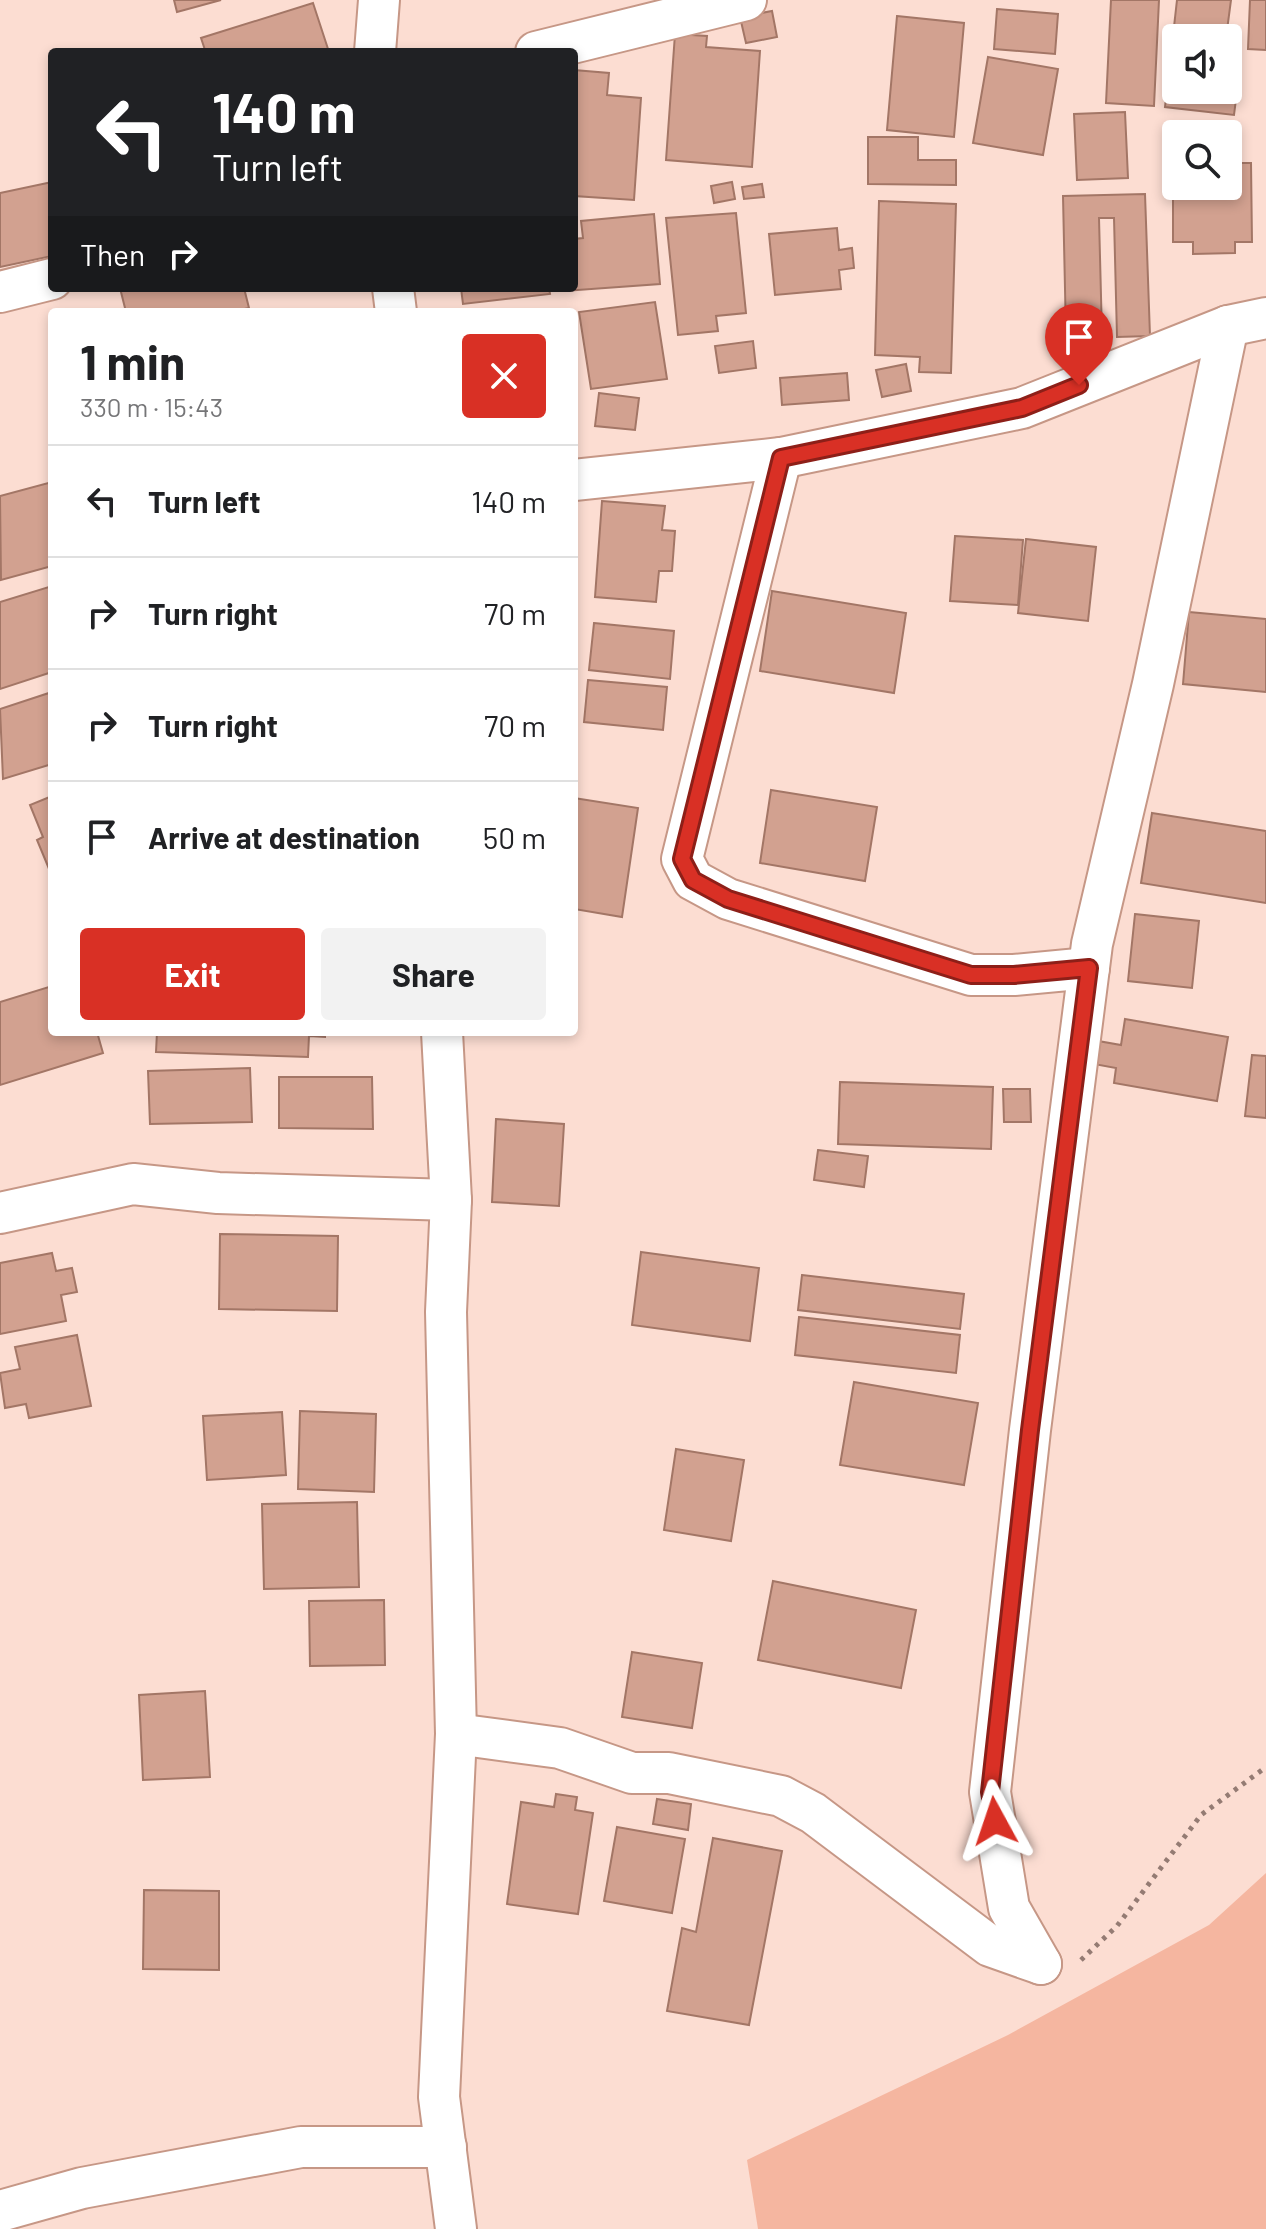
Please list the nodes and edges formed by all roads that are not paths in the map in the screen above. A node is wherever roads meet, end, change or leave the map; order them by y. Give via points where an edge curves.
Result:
1 (379, 0) edge
2 (746, 0) edge
3 (375, 48) edge
4 (552, 48) edge
5 (48, 280) edge
6 (0, 292) edge
7 (1266, 318) edge
8 (1228, 326) junction
9 (781, 458) junction
10 (578, 480) edge
11 (1089, 968) junction
12 (442, 1036) edge
13 (451, 1200) junction
14 (0, 1213) edge
15 (456, 1734) junction
16 (446, 2147) junction
17 (0, 2211) edge
18 (456, 2229) edge

1 - 3 street
2 - 4 street
5 - 6 street
7 - 8 street
8 - 9 street via 1022,408
8 - 11 street
9 - 10 street
9 - 11 street via 682,859 693,880 728,899 971,975
11 - 15 street via 990,1792 1009,1908 1041,1964 990,1946 813,1813 781,1796 669,1773 632,1773 560,1748
12 - 13 street
13 - 14 street via 218,1193 133,1184
13 - 15 street via 446,1312
15 - 16 street via 439,2097
16 - 17 street via 301,2147 82,2188
16 - 18 street

